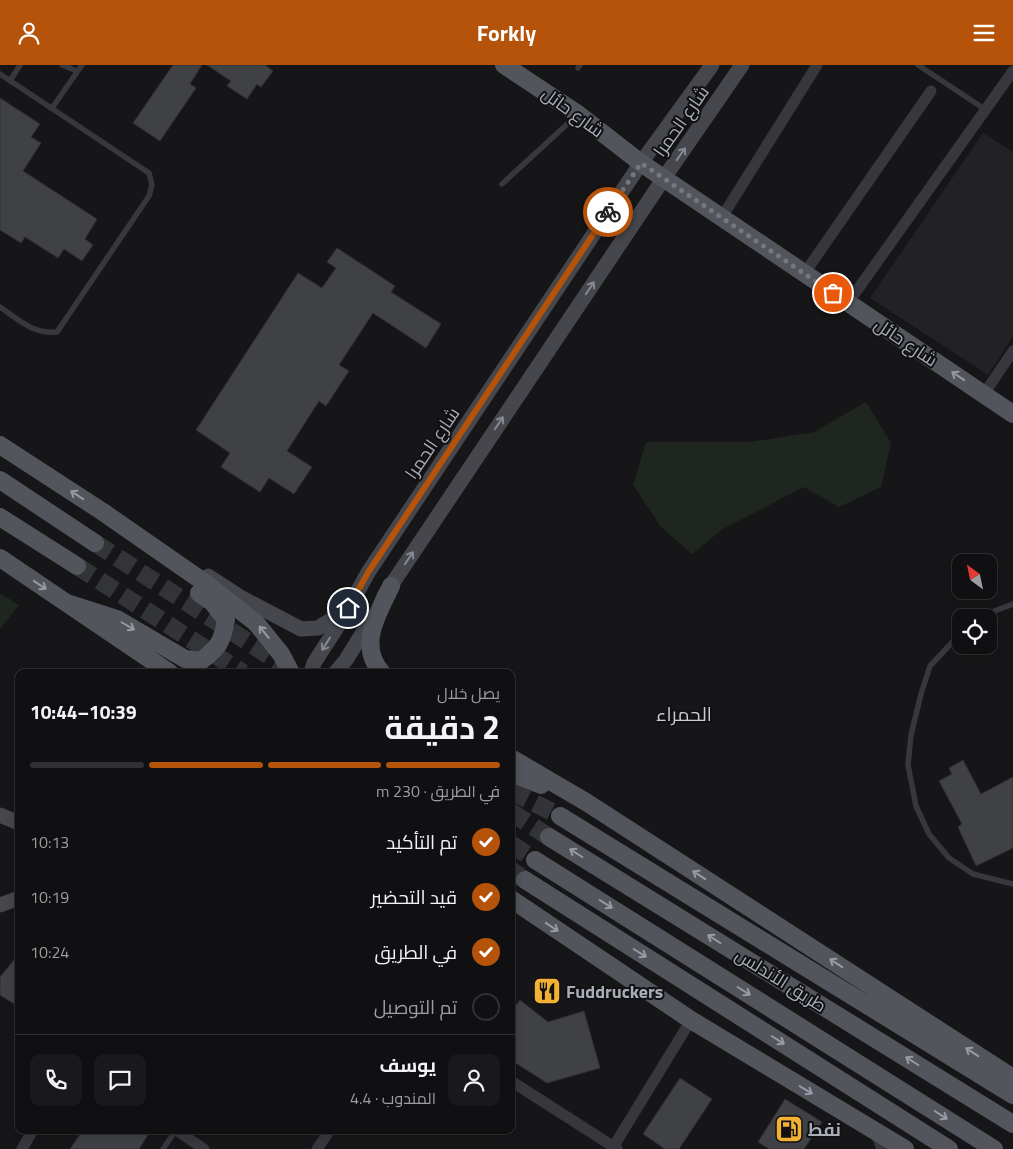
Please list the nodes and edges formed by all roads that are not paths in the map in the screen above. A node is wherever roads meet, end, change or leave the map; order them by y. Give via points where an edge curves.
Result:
1 (20, 65) edge
2 (62, 65) edge
3 (82, 65) edge
4 (504, 65) edge
5 (712, 65) edge
6 (742, 65) edge
7 (818, 65) edge
8 (918, 65) edge
9 (77, 71) junction
10 (1013, 71) edge
11 (0, 74) edge
12 (10, 81) junction
13 (931, 91) dead end
14 (52, 109) junction
15 (986, 110) junction
16 (578, 114) junction
17 (653, 171) junction
18 (502, 184) dead end
19 (722, 217) junction
20 (804, 274) junction
21 (848, 303) junction
22 (0, 307) edge
23 (1013, 351) edge
24 (984, 394) junction
25 (1013, 414) edge
26 (0, 445) edge
27 (0, 480) edge
28 (103, 512) junction
29 (0, 517) edge
30 (95, 543) tunnel mouth
31 (0, 558) edge
32 (77, 567) tunnel mouth
33 (369, 571) junction
34 (391, 586) junction
35 (67, 603) junction
36 (1013, 604) edge
37 (997, 610) edge
38 (952, 643) edge
39 (166, 669) edge
40 (289, 669) edge
41 (312, 669) edge
42 (338, 669) edge
43 (378, 669) edge
44 (515, 759) edge
45 (515, 775) edge
46 (586, 802) junction
47 (0, 815) edge
48 (560, 816) tunnel mouth
49 (15, 821) edge
50 (549, 837) tunnel mouth
51 (536, 860) tunnel mouth
52 (525, 881) tunnel mouth
53 (1013, 884) edge
54 (15, 900) edge
55 (515, 902) edge
56 (0, 905) edge
57 (691, 1020) junction
58 (1013, 1078) edge
59 (515, 1084) edge
60 (1013, 1095) edge
61 (1013, 1124) edge
62 (876, 1131) junction
63 (31, 1134) edge
64 (173, 1134) edge
65 (182, 1134) edge
66 (327, 1134) edge
67 (615, 1148) edge
68 (22, 1149) edge
69 (163, 1149) edge
70 (204, 1149) edge
71 (317, 1149) edge
72 (882, 1149) edge
73 (905, 1149) edge
74 (949, 1149) edge
75 (994, 1149) edge

1 - 12 lane
2 - 9 lane
3 - 9 lane
4 - 16 main road, شارع حائل
5 - 17 main road, شارع الحمرا
17 -> 6 main road, شارع الحمرا
7 - 19 street
8 - 15 lane
9 - 14 lane
10 - 15 street
11 - 12 lane
12 - 14 lane
13 - 20 street
14 - 22 lane via 149,173 150,196 57,332 32,329
15 - 21 street
16 - 17 main road, شارع حائل
16 - 18 lane
17 - 19 main road, شارع حائل
17 - 33 main road, شارع الحمرا
34 -> 17 main road, شارع الحمرا
19 - 20 main road, شارع حائل
20 - 21 main road, شارع حائل
24 -> 21 main road, شارع حائل
23 - 24 street
24 - 25 main road, شارع حائل
28 -> 26 main road
27 - 30 main road
28 - 33 main road via 242,598 301,629 318,628 331,620
35 -> 28 main road via 117,619 185,659 201,661 217,649 223,637 226,620 212,602 156,563
40 -> 28 main road via 256,623 208,585
29 - 32 main road
31 -> 35 main road
33 -> 41 main road, شارع الحمرا
34 - 42 main road, شارع الحمرا
34 - 43 main road via 371,631 369,649
35 - 39 main road
36 - 37 lane
38 - 53 lane via 930,667 911,735 908,765 916,806 929,834 949,858 973,874
44 - 46 main road
45 - 46 main road
58 -> 46 main road
47 - 49 main road
48 - 60 main road
61 -> 50 main road, طريق الأندلس
51 -> 75 main road, طريق الأندلس
52 -> 74 main road
54 - 56 main road
55 -> 57 main road
57 -> 62 main road
57 - 67 street
59 - 67 street
62 - 72 street
62 - 73 main road
63 - 68 street
64 - 69 lane
65 - 70 street
66 - 71 street

